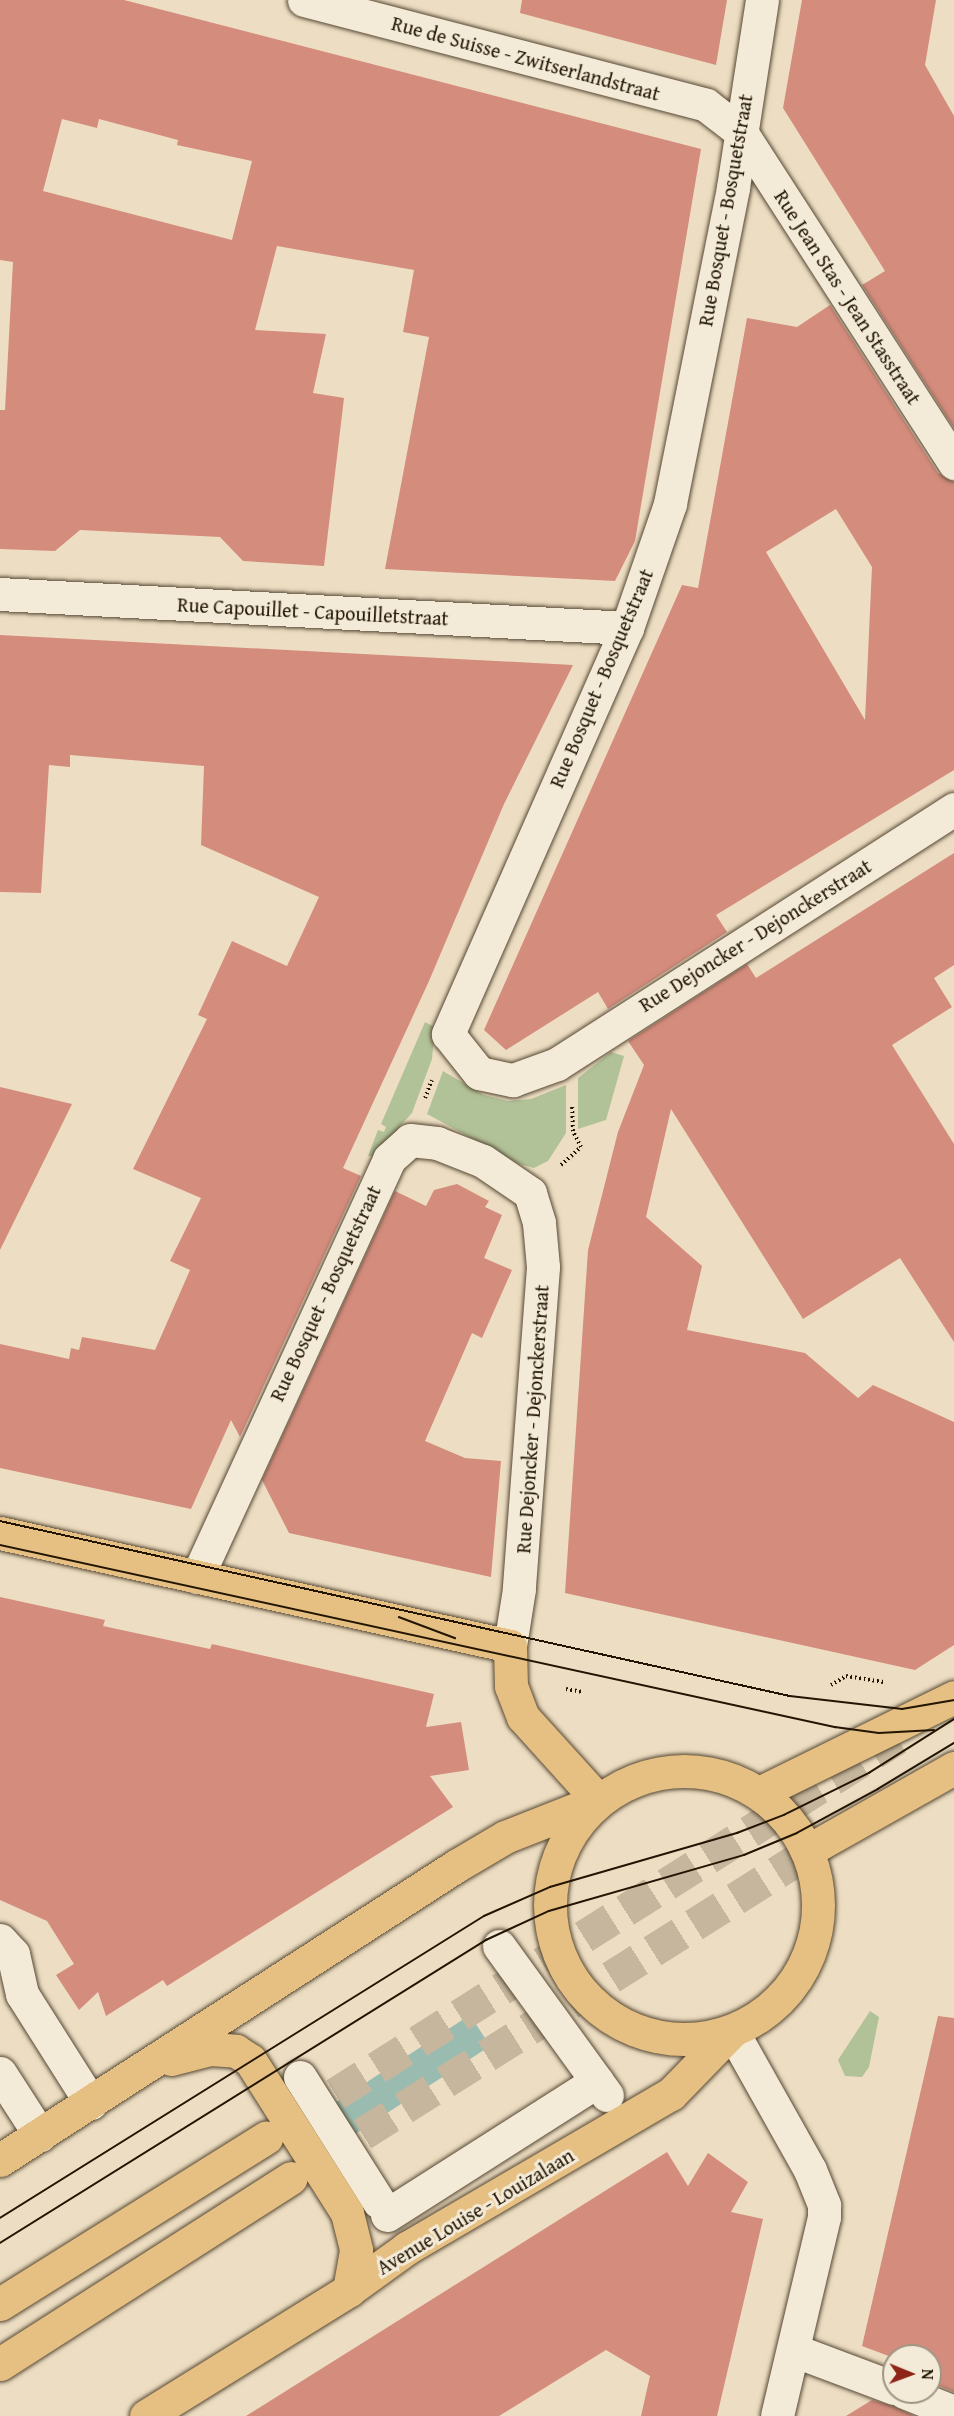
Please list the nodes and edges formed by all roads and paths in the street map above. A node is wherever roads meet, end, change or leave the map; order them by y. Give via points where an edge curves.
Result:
1 (304, 0) edge
2 (762, 0) edge
3 (741, 132) junction
4 (954, 463) edge
5 (0, 594) edge
6 (627, 628) junction
7 (954, 809) edge
8 (448, 1034) junction
9 (410, 1140) junction
10 (0, 1533) edge
11 (197, 1576) junction
12 (510, 1646) junction
13 (568, 1683) dead end
14 (566, 1689) junction
15 (583, 1692) dead end
16 (557, 1695) dead end
17 (954, 1697) edge
18 (954, 1768) edge
19 (759, 1794) junction
20 (599, 1801) junction
21 (807, 1851) junction
22 (0, 1940) edge
23 (499, 1952) dead end
24 (732, 2031) junction
25 (152, 2065) junction
26 (0, 2073) edge
27 (302, 2073) dead end
28 (91, 2103) junction
29 (40, 2135) junction
30 (266, 2138) tunnel mouth
31 (0, 2160) edge
32 (291, 2178) tunnel mouth
33 (349, 2290) junction
34 (0, 2304) edge
35 (793, 2350) junction
36 (0, 2364) edge
37 (882, 2383) edge
38 (934, 2404) edge
39 (954, 2412) edge
40 (146, 2416) edge
41 (777, 2416) edge

1 - 3 street, Rue de Suisse - Zwitserlandstraat via 706,105
2 - 3 street, Rue Bosquet - Bosquetstraat
3 - 4 street, Rue Jean Stas - Jean Stasstraat
3 - 6 street, Rue Bosquet - Bosquetstraat via 670,504
5 - 6 street, Rue Capouillet - Capouilletstraat
6 - 8 street, Rue Bosquet - Bosquetstraat
7 - 8 street, Rue Dejoncker - Dejonckerstraat via 557,1064 513,1080 479,1073
8 - 9 path
9 - 11 street, Rue Bosquet - Bosquetstraat via 388,1159 369,1195
9 - 12 street, Rue Dejoncker - Dejonckerstraat via 437,1143 483,1161 530,1193 539,1223 543,1268 519,1589
10 - 11 main road
11 - 12 main road
12 - 20 main road via 511,1686 523,1717
13 - 14 path
14 - 15 path
14 - 16 path
17 - 19 main road
18 - 21 main road
19 - 20 main road via 718,1775 673,1771 629,1782
19 - 21 main road via 784,1815
20 - 24 main road via 575,1825 559,1854 550,1887 549,1911 556,1947 572,1980 596,2008 626,2027 661,2038 697,2040
20 - 25 main road via 505,1837 249,1996
21 - 24 main road via 818,1894 814,1938 803,1968 769,2009
22 - 28 street via 13,1954 21,1994
23 - 27 street via 602,2088 386,2213
24 - 33 main road, Avenue Louise - Louizalaan via 671,2094 407,2248
24 - 35 street via 810,2170 824,2205
25 - 28 main road
25 - 33 main road via 210,2049 236,2051 250,2060 347,2213 356,2250
26 - 29 street
28 - 29 main road
29 - 31 main road
30 - 34 main road
32 - 36 main road
33 - 40 main road, Avenue Louise - Louizalaan
35 - 37 street
35 - 41 street
38 - 39 street

